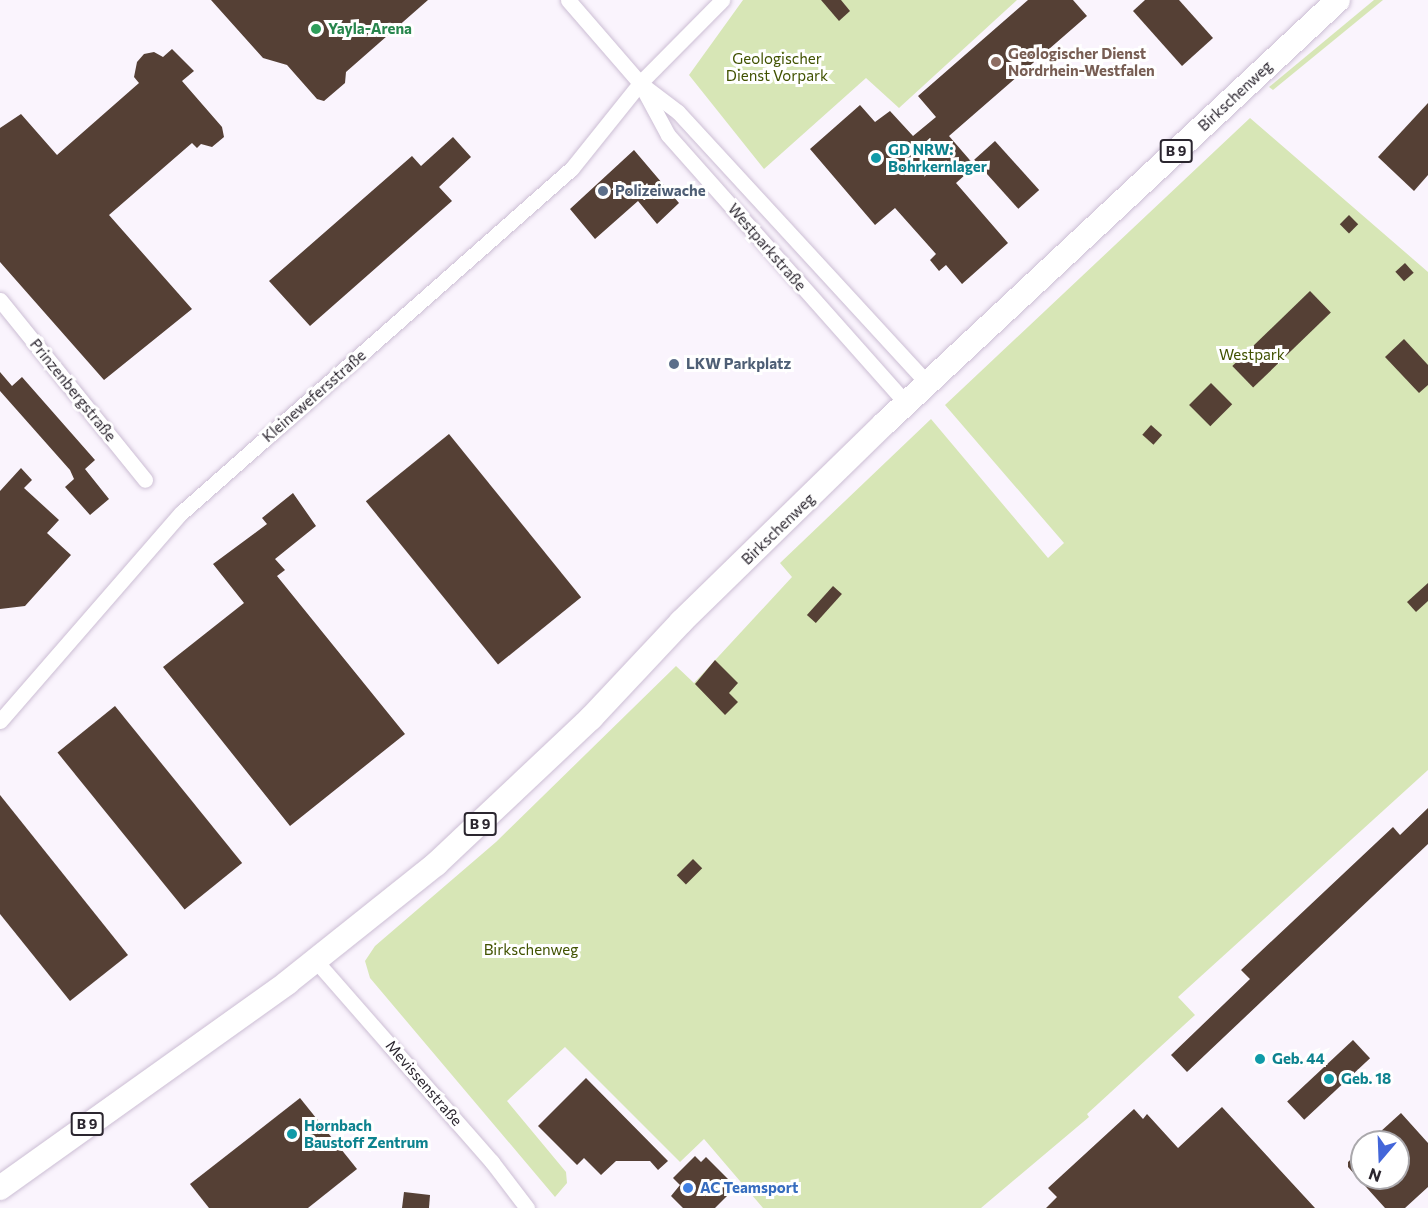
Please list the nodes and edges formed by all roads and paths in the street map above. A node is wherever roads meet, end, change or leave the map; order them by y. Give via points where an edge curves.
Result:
1 (568, 0) edge
2 (722, 0) edge
3 (1338, 0) edge
4 (640, 83) junction
5 (0, 301) edge
6 (928, 384) junction
7 (906, 403) junction
8 (145, 480) dead end
9 (0, 721) edge
10 (316, 961) junction
11 (0, 1188) edge
12 (527, 1208) edge

1 - 4 street, Westparkstraße
2 - 4 street, Kleinewefersstraße
3 - 6 main road, Birkschenweg / B 9
4 - 6 street, Westparkstraße via 678,112
4 - 7 street, Westparkstraße via 668,135
4 - 9 street, Kleinewefersstraße via 572,168 181,513
5 - 8 street, Prinzenbergstraße
6 - 7 main road, Birkschenweg / B 9
7 - 10 main road, Birkschenweg / B 9 via 485,819
10 - 11 main road, Birkschenweg / B 9
10 - 12 street, Mevissenstraße via 484,1153

